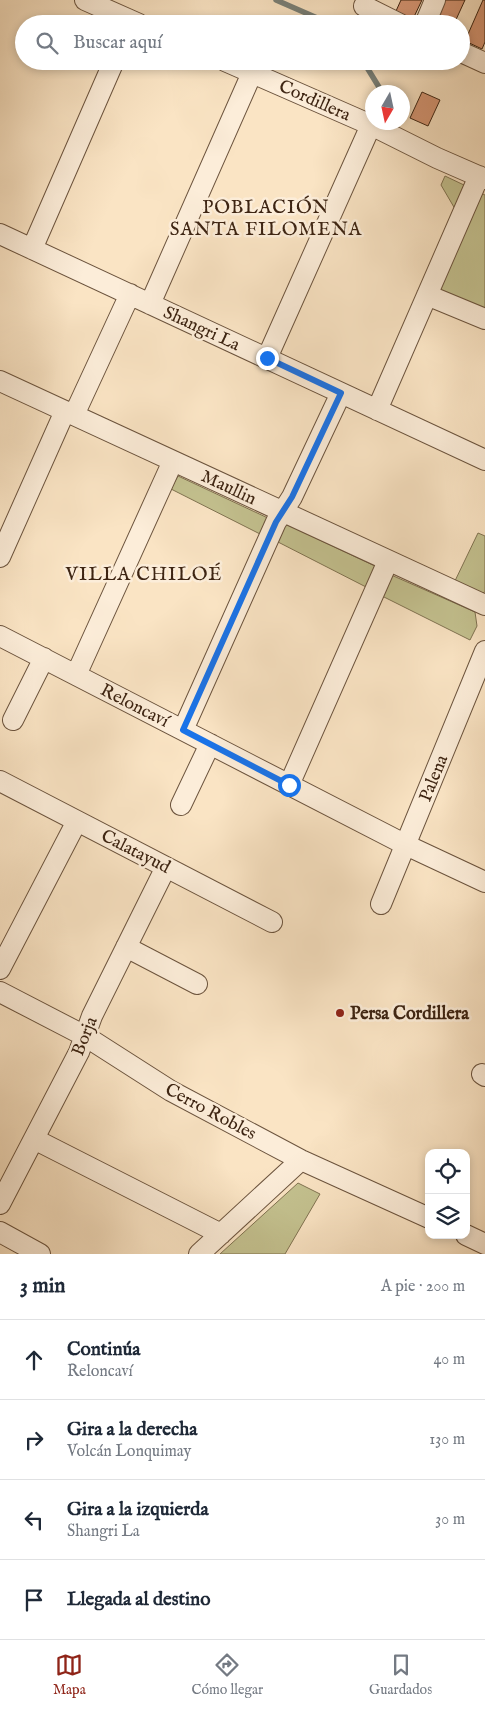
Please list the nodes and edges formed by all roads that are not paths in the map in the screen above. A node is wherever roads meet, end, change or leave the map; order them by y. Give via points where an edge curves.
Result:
1 (85, 0) edge
2 (435, 0) edge
3 (364, 6) dead end
4 (117, 15) edge
5 (382, 15) edge
6 (429, 15) edge
7 (470, 56) edge
8 (485, 63) edge
9 (110, 70) edge
10 (245, 70) edge
11 (252, 73) junction
12 (365, 122) edge
13 (369, 130) edge
14 (381, 130) edge
15 (482, 178) edge
16 (0, 234) edge
17 (32, 248) junction
18 (130, 294) junction
19 (427, 295) junction
20 (150, 304) junction
21 (485, 319) edge
22 (267, 358) junction
23 (0, 381) edge
24 (341, 393) junction
25 (377, 410) junction
26 (69, 413) junction
27 (485, 460) edge
28 (173, 461) junction
29 (283, 512) junction
30 (0, 557) edge
31 (388, 561) junction
32 (485, 605) edge
33 (0, 636) edge
34 (485, 651) edge
35 (44, 658) junction
36 (76, 675) junction
37 (13, 720) dead end
38 (183, 730) junction
39 (210, 744) junction
40 (0, 781) edge
41 (289, 785) junction
42 (181, 805) dead end
43 (77, 821) junction
44 (406, 845) junction
45 (166, 867) junction
46 (485, 882) edge
47 (381, 904) dead end
48 (272, 922) dead end
49 (126, 947) junction
50 (0, 969) edge
51 (197, 984) dead end
52 (0, 992) edge
53 (85, 1036) junction
54 (34, 1138) junction
55 (301, 1160) junction
56 (0, 1204) edge
57 (425, 1216) edge
58 (0, 1232) edge
59 (221, 1234) junction
60 (470, 1237) edge
61 (485, 1244) edge
62 (40, 1254) edge
63 (199, 1254) edge

1 - 4 street
2 - 6 street
3 - 5 street
7 - 8 street
9 - 17 street
10 - 11 street, Cordillera
11 - 12 street, Cordillera
11 - 20 street
13 - 22 street
14 - 15 street, Cordillera
15 - 19 street
16 - 17 street, Shangri La
17 - 18 street, Shangri La
18 - 20 street, Shangri La
18 - 26 street
19 - 21 street
19 - 25 street
20 - 22 street, Shangri La
22 - 24 street, Shangri La
23 - 26 street, Maullin
24 - 25 street, Shangri La
24 - 29 street
25 - 27 street, Shangri La
26 - 28 street, Maullin
26 - 30 street
28 - 29 street, Maullin
28 - 36 street
29 - 31 street, Maullin
29 - 38 street
31 - 32 street, Maullin
31 - 41 street
33 - 35 street, Reloncaví
34 - 44 street, Palena
35 - 36 street, Reloncaví
35 - 37 street
36 - 38 street, Reloncaví
38 - 39 street, Reloncaví
39 - 41 street, Reloncaví
39 - 42 street
40 - 43 street, Calatayud
41 - 44 street, Reloncaví
43 - 45 street, Calatayud
43 - 50 street
44 - 46 street, Reloncaví
44 - 47 street, Palena
45 - 48 street, Calatayud
45 - 49 street, Borja
49 - 51 street
49 - 53 street, Borja
52 - 53 street, Cerro Robles
53 - 54 street, Borja
53 - 55 street, Cerro Robles via 171,1091
54 - 56 street, Borja
54 - 59 street
55 - 57 street, Cerro Robles
55 - 59 street
58 - 62 street
59 - 63 street
60 - 61 street

